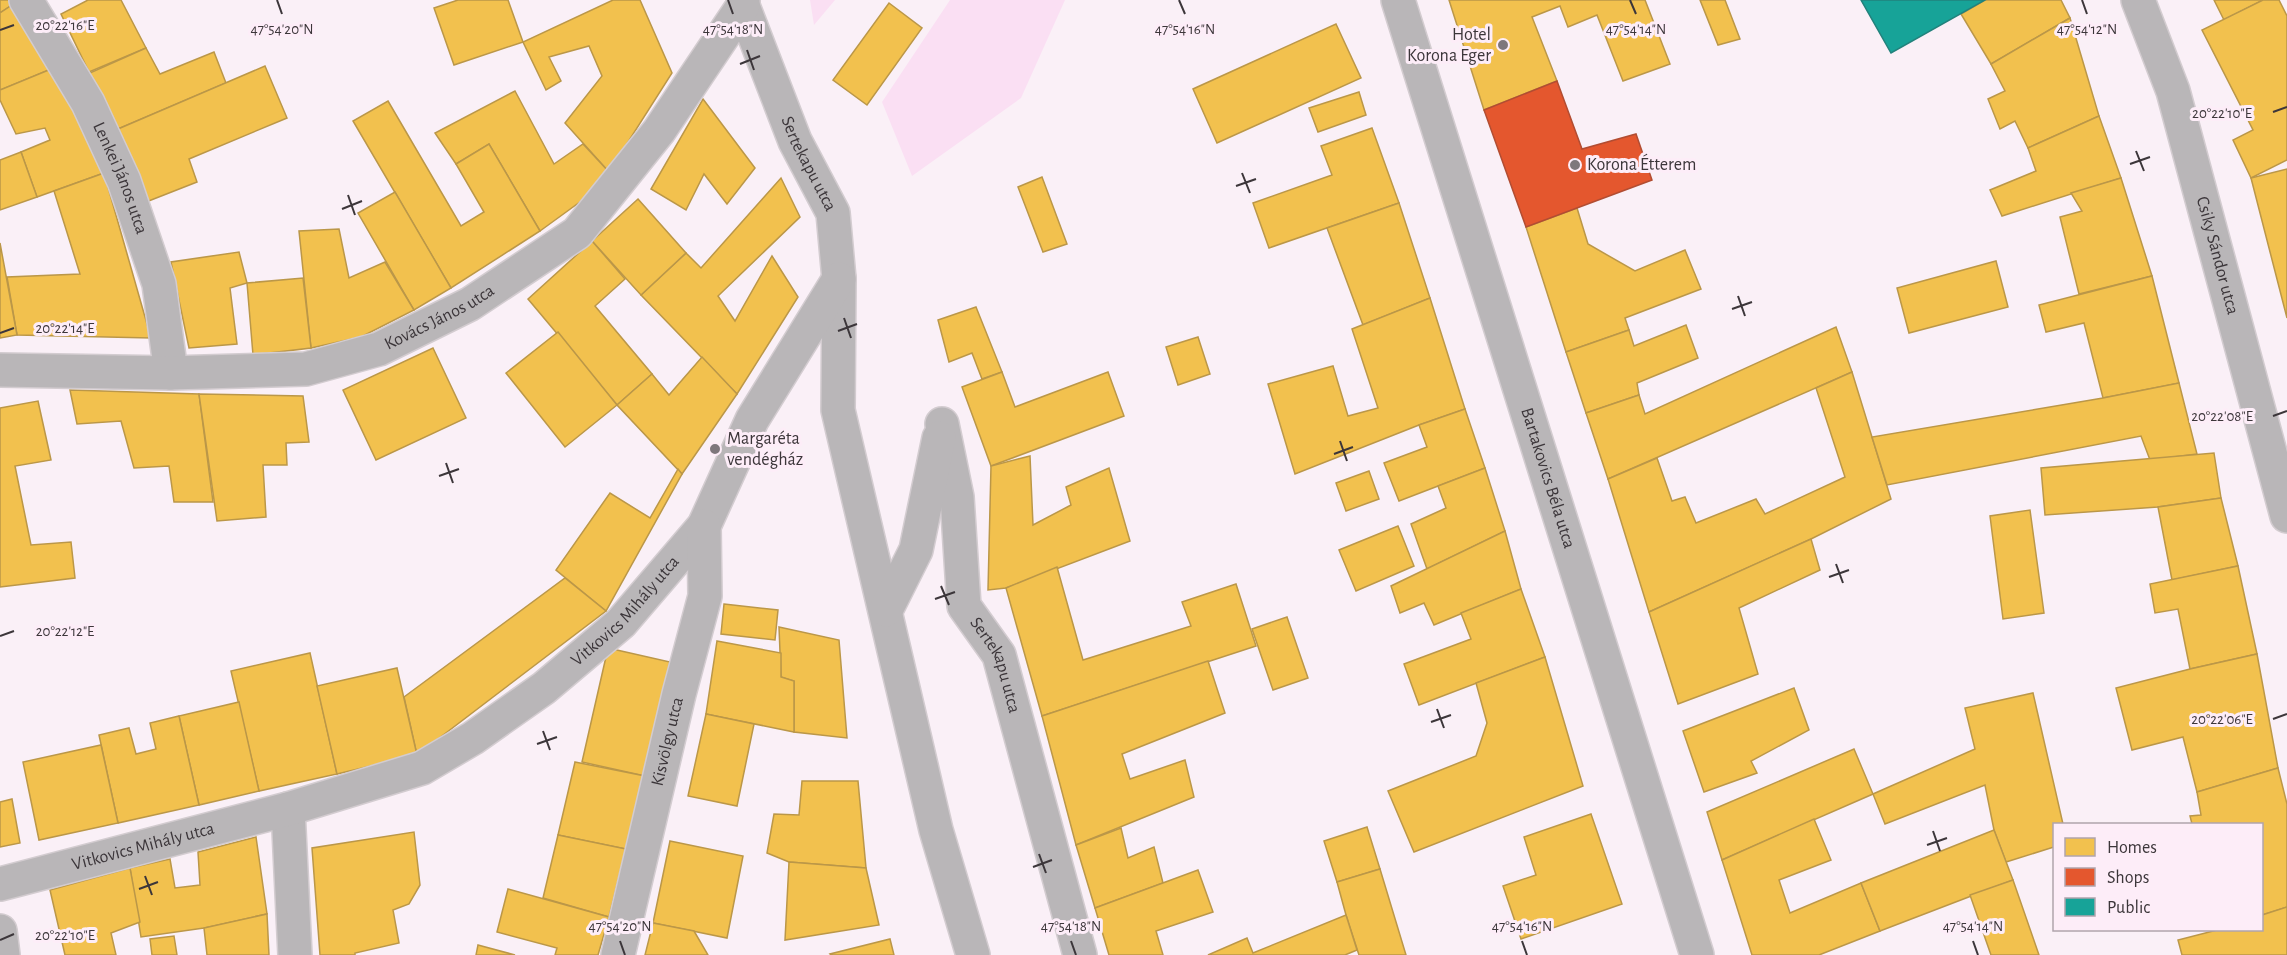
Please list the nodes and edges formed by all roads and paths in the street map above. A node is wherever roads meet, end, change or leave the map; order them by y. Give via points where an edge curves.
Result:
1 (26, 0) edge
2 (1398, 0) edge
3 (2138, 0) edge
4 (743, 3) edge
5 (839, 279) junction
6 (0, 370) edge
7 (171, 373) junction
8 (2287, 516) edge
9 (704, 526) junction
10 (886, 610) junction
11 (288, 809) junction
12 (0, 884) edge
13 (0, 931) edge
14 (3, 955) edge
15 (296, 955) edge
16 (618, 955) edge
17 (973, 955) edge
18 (1080, 955) edge
19 (1698, 955) edge

1 - 7 street, Lenkei János utca via 88,103 124,181 159,284
2 - 19 street, Bartakovics Béla utca
3 - 8 street, Csiky Sándor utca via 2173,91
4 - 5 street, Sertekapu utca via 795,141 833,213
4 - 7 street, Kovács János utca via 659,131 577,233 470,304 379,349 306,369
5 - 9 street, Vitkovics Mihály utca via 752,420
5 - 10 street, Sertekapu utca via 838,410
6 - 7 street, Kovács János utca
9 - 11 street, Vitkovics Mihály utca via 621,623 544,688 473,738 422,768
9 - 16 street, Kisvölgy utca via 705,596
10 - 17 street, Sertekapu utca via 936,830
10 - 18 street, Sertekapu utca via 916,550 942,424 957,496 964,606 999,655
11 - 12 street, Vitkovics Mihály utca
11 - 15 street
13 - 14 street

